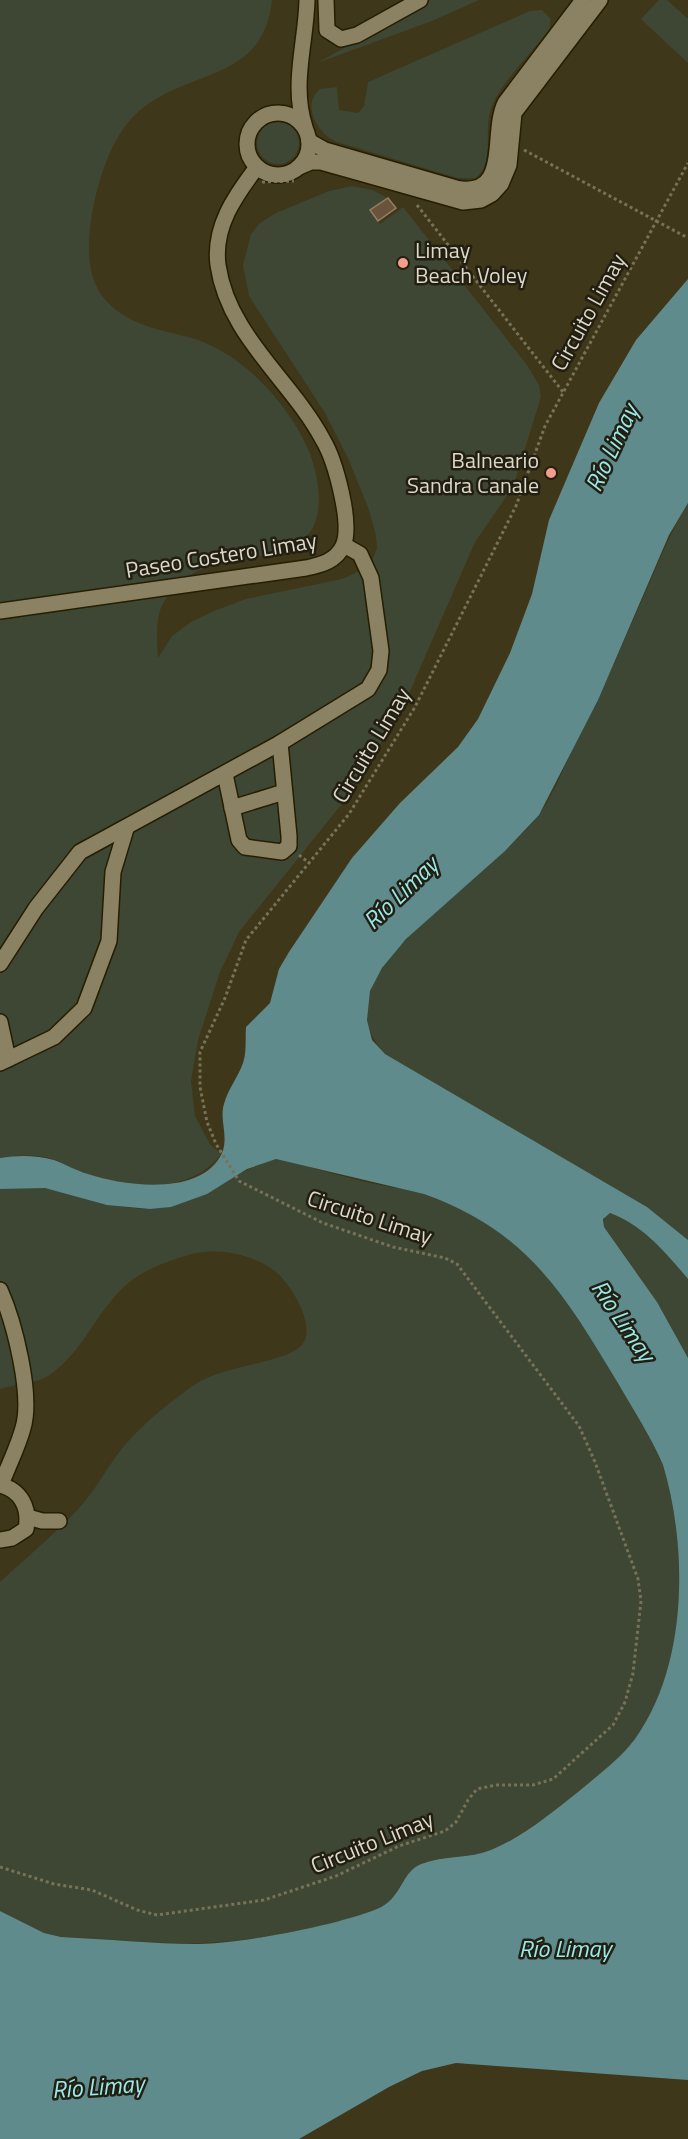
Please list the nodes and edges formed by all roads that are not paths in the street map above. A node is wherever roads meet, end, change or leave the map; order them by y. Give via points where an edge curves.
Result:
1 (306, 0) edge
2 (326, 0) edge
3 (420, 0) edge
4 (583, 0) edge
5 (600, 0) edge
6 (298, 76) junction
7 (270, 113) junction
8 (308, 135) junction
9 (253, 172) junction
10 (299, 173) junction
11 (344, 544) junction
12 (0, 611) edge
13 (280, 743) junction
14 (225, 774) junction
15 (284, 792) junction
16 (232, 808) junction
17 (126, 829) junction
18 (0, 964) edge
19 (0, 1022) edge
20 (4, 1061) edge
21 (0, 1290) edge
22 (5, 1324) edge
23 (1, 1485) edge
24 (28, 1517) junction
25 (59, 1521) dead end
26 (0, 1540) edge

1 - 6 street
2 - 3 street via 326,25 335,37 352,38
4 - 8 street via 505,103 499,118 496,165 482,185 456,188 331,153
5 - 10 street via 514,112 507,172 487,197 463,202 321,162 311,162
6 - 7 street via 286,99
6 - 8 street via 300,109
7 - 8 street via 291,115
7 - 9 street via 253,124 248,134
8 - 10 street via 308,152
9 - 10 street
9 - 11 street, Paseo Costero Limay via 223,223 217,252 221,278 251,341 326,446 336,472 346,526
11 - 12 street, Paseo Costero Limay via 332,560 306,568
11 - 13 street via 360,554 371,578 381,651 379,670 368,689
13 - 14 street
13 - 15 street
14 - 16 street
14 - 17 street
15 - 16 street
15 - 16 street via 289,846 282,852 245,847 239,840
17 - 18 street via 80,852 36,908
17 - 20 street via 113,872 109,941 84,1008 54,1037
19 - 20 street
21 - 22 street
22 - 23 street via 20,1356 26,1396 24,1426
23 - 24 street via 25,1503
24 - 25 street
24 - 26 street via 26,1529

